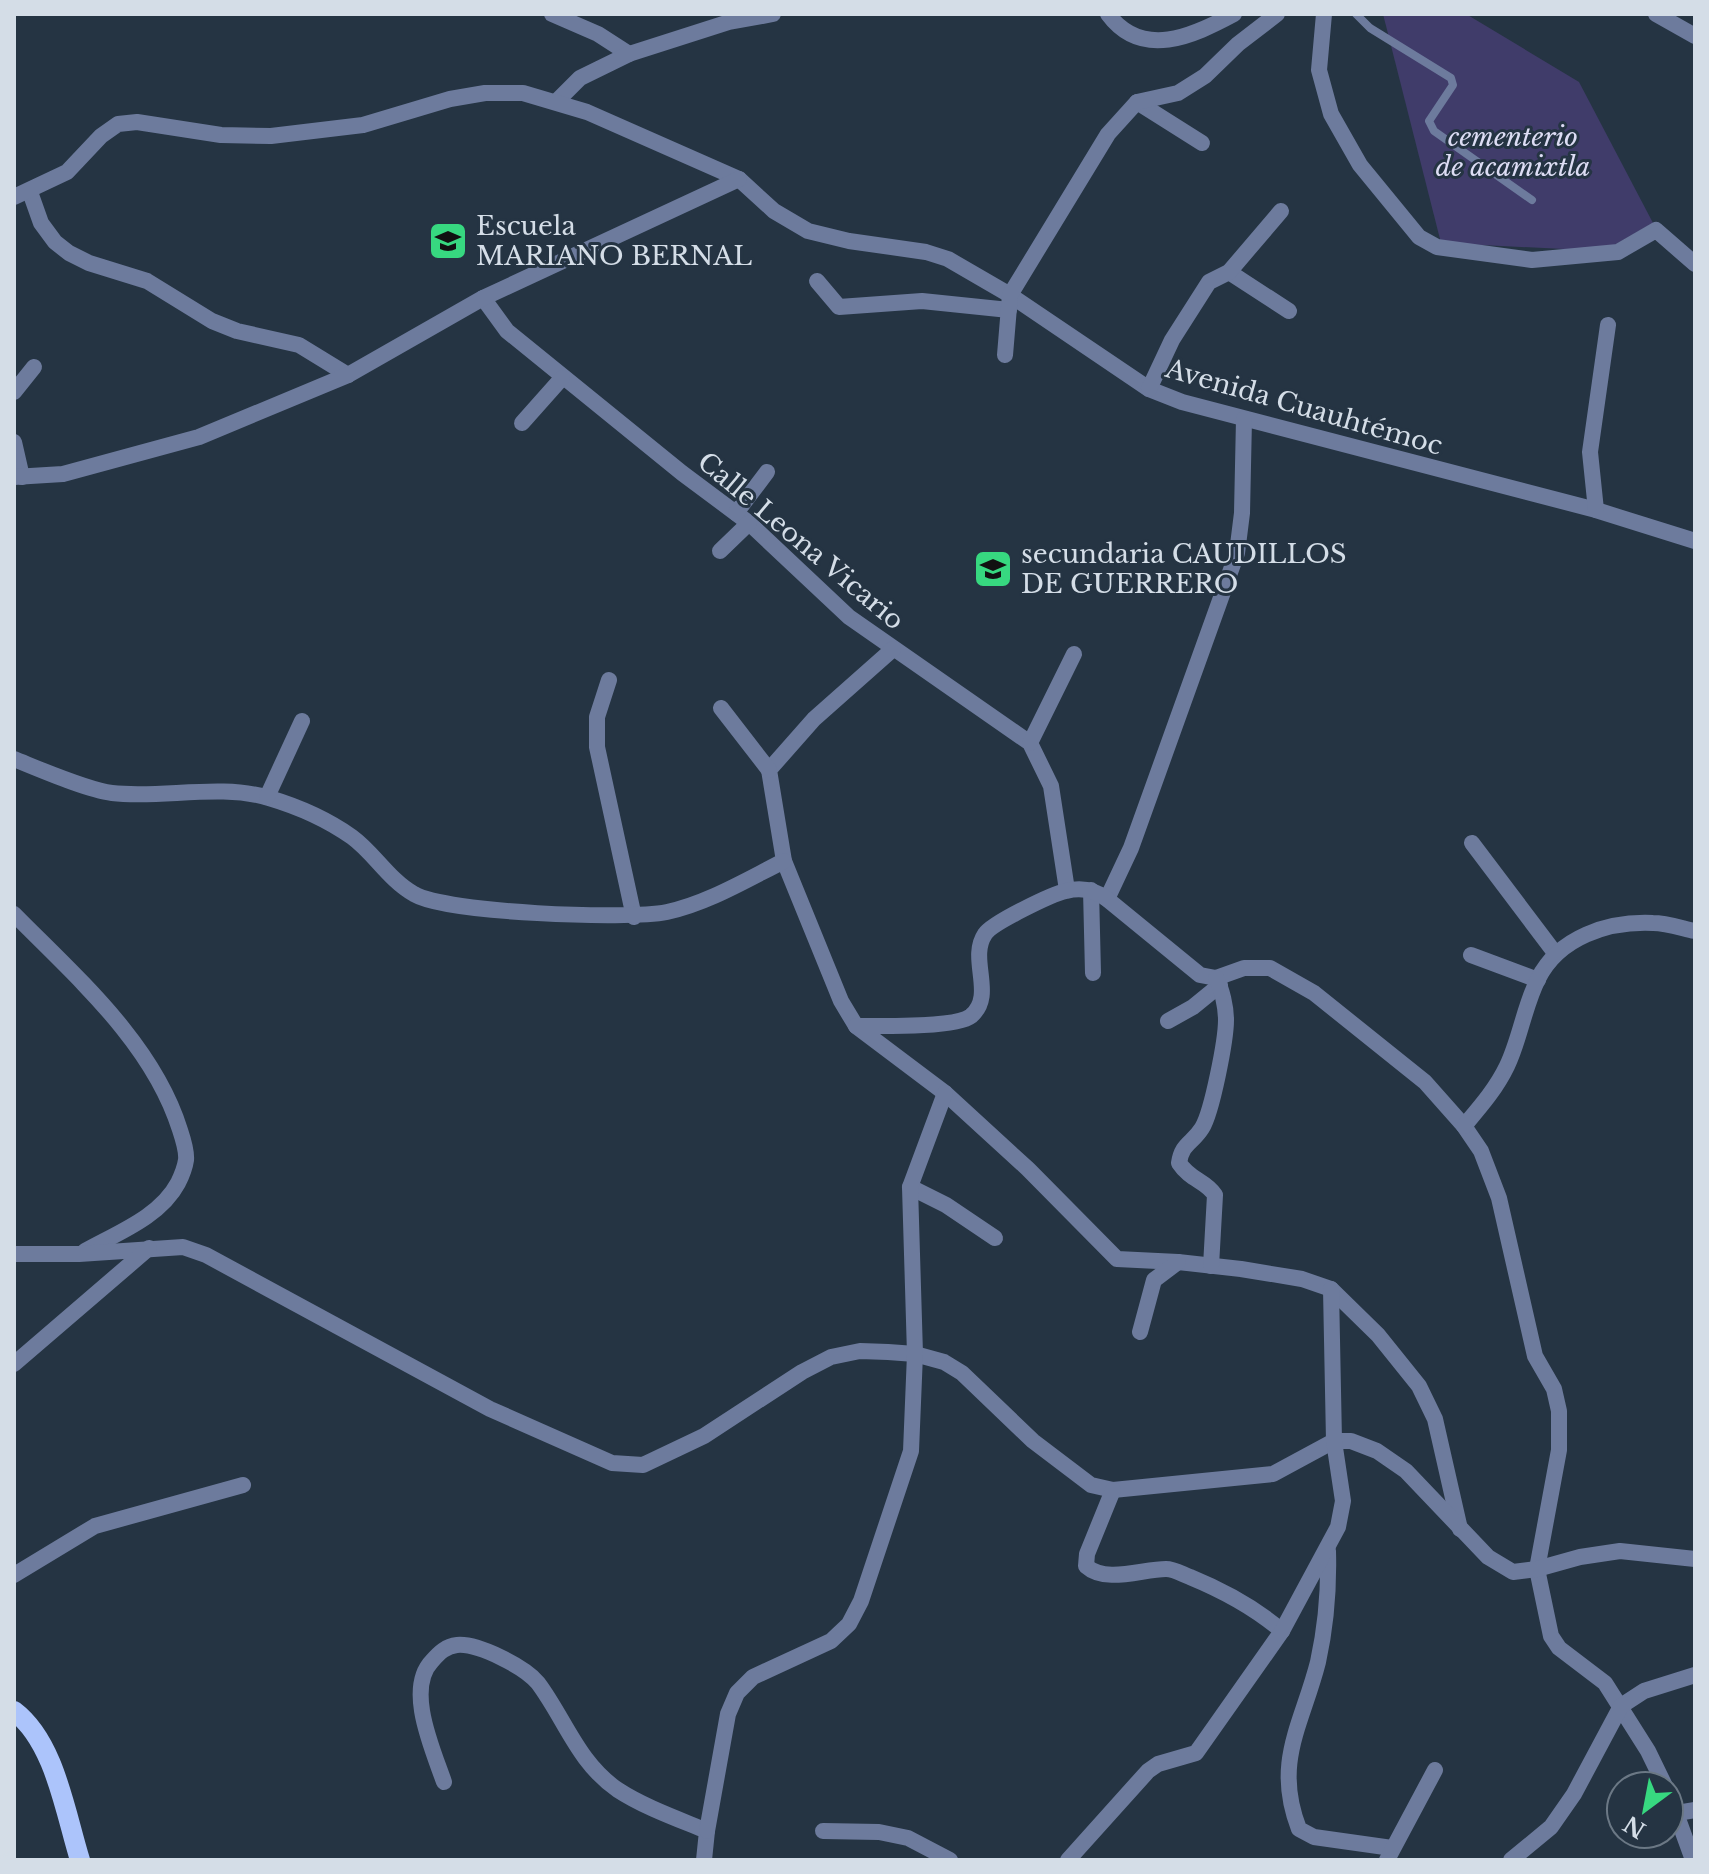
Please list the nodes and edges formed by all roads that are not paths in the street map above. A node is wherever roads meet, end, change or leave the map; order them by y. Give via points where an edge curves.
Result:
1 (552, 14) edge
2 (773, 14) edge
3 (1108, 14) edge
4 (1234, 14) edge
5 (1277, 14) edge
6 (1324, 14) edge
7 (1356, 14) edge
8 (1656, 14) edge
9 (728, 18) edge
10 (1695, 36) edge
11 (629, 54) junction
12 (557, 101) junction
13 (1137, 102) junction
14 (1202, 143) dead end
15 (739, 179) junction
16 (22, 195) edge
17 (1532, 200) dead end
18 (1281, 211) dead end
19 (1695, 264) edge
20 (1229, 272) junction
21 (817, 281) dead end
22 (483, 298) junction
23 (1009, 303) junction
24 (1289, 311) dead end
25 (1608, 325) dead end
26 (1005, 355) dead end
27 (34, 367) dead end
28 (348, 375) junction
29 (562, 378) junction
30 (1149, 389) junction
31 (14, 392) edge
32 (1244, 419) junction
33 (522, 423) dead end
34 (14, 442) edge
35 (767, 472) dead end
36 (18, 477) edge
37 (1596, 510) junction
38 (743, 518) junction
39 (1695, 541) edge
40 (720, 551) dead end
41 (893, 649) junction
42 (1074, 654) dead end
43 (609, 680) dead end
44 (721, 708) dead end
45 (302, 721) dead end
46 (1030, 743) junction
47 (14, 759) edge
48 (769, 770) junction
49 (267, 797) junction
50 (1472, 843) dead end
51 (784, 861) junction
52 (1067, 890) junction
53 (1091, 890) junction
54 (1107, 899) junction
55 (14, 914) edge
56 (634, 917) junction
57 (1695, 931) edge
58 (1555, 953) junction
59 (1471, 955) dead end
60 (1093, 973) dead end
61 (1538, 980) junction
62 (1218, 982) junction
63 (1168, 1021) dead end
64 (856, 1026) junction
65 (945, 1093) junction
66 (1464, 1126) junction
67 (910, 1187) junction
68 (995, 1238) dead end
69 (149, 1248) junction
70 (14, 1254) edge
71 (79, 1254) junction
72 (1178, 1262) junction
73 (1211, 1266) junction
74 (1331, 1289) junction
75 (1140, 1332) dead end
76 (915, 1354) junction
77 (14, 1364) edge
78 (1334, 1441) junction
79 (243, 1485) dead end
80 (1113, 1490) junction
81 (1461, 1530) junction
82 (1328, 1550) junction
83 (1695, 1559) edge
84 (1537, 1569) junction
85 (14, 1575) edge
86 (1282, 1631) junction
87 (1695, 1675) edge
88 (1621, 1706) junction
89 (14, 1711) edge
90 (1435, 1770) dead end
91 (1657, 1770) edge
92 (444, 1782) dead end
93 (707, 1831) junction
94 (823, 1831) dead end
95 (1685, 1836) edge
96 (1390, 1854) edge
97 (80, 1860) edge
98 (704, 1860) edge
99 (950, 1860) edge
100 (1068, 1860) edge
101 (1511, 1860) edge
102 (1693, 1860) edge

1 - 11 street
2 - 9 street
3 - 4 street via 1136,38 1161,41 1199,32
5 - 13 street via 1187,88
6 - 19 street via 1319,70 1331,114 1360,165 1419,237 1437,247 1532,260 1618,252 1656,230
7 - 17 lane via 1451,78 1453,85 1429,121 1434,131
8 - 10 street
9 - 11 street
11 - 12 street via 580,78
12 - 15 street, Avenida Cuauhtémoc
12 - 16 street, Avenida Cuauhtémoc via 523,93 485,93 363,125 271,136 118,124 67,172
13 - 14 street
13 - 23 street via 1108,134
15 - 22 street
15 - 23 street, Avenida Cuauhtémoc via 774,211 808,231 937,256 959,265
16 - 28 street via 69,253 147,281 237,331 299,345
18 - 20 street
20 - 24 street
20 - 30 street via 1209,282
21 - 23 street via 839,307 922,301
22 - 28 street
22 - 29 street, Calle Leona Vicario via 507,331
23 - 26 street
23 - 30 street, Avenida Cuauhtémoc
25 - 37 street via 1590,452
27 - 31 street
28 - 36 street via 199,437 63,474
29 - 33 street
29 - 38 street, Calle Leona Vicario
30 - 32 street, Avenida Cuauhtémoc
32 - 37 street, Avenida Cuauhtémoc
32 - 54 street via 1237,553 1131,848
34 - 36 street
35 - 38 street
37 - 39 street, Avenida Cuauhtémoc
38 - 40 street
38 - 41 street, Calle Leona Vicario via 849,617
41 - 46 street, Calle Leona Vicario
41 - 48 street via 814,719
42 - 46 street
43 - 56 street via 597,717 597,747
44 - 48 street
45 - 49 street
46 - 52 street, Calle Leona Vicario via 1051,786
47 - 49 street via 111,793 213,791
48 - 51 street
49 - 56 street via 352,837 396,881 437,903
50 - 58 street
51 - 56 street via 713,897
51 - 64 street
52 - 53 street
52 - 64 street via 985,934 979,953 983,994 979,1009 968,1019
53 - 54 street
53 - 60 street
54 - 62 street via 1200,975
55 - 71 street via 120,1025 154,1073 183,1140 186,1160 165,1202
57 - 58 street via 1653,923 1614,926 1585,934
58 - 61 street
59 - 61 street
61 - 66 street via 1495,1089
62 - 63 street via 1193,1007
62 - 66 street via 1244,968 1270,968 1314,993 1425,1082
62 - 73 street via 1226,1020 1210,1103 1201,1130 1181,1150 1179,1163 1215,1195
64 - 65 street
65 - 67 street
65 - 72 street via 1117,1259
66 - 84 street via 1481,1151 1499,1198 1535,1356 1554,1389 1559,1411 1559,1450
67 - 68 street
67 - 76 street
69 - 71 street
69 - 76 street via 183,1247 206,1255 490,1409 612,1463 643,1465 704,1436 831,1357 860,1351
69 - 77 street
70 - 71 street
72 - 73 street
72 - 75 street via 1154,1280
73 - 74 street via 1302,1279
74 - 78 street
74 - 81 street via 1419,1386 1435,1419
76 - 80 street via 962,1373 1033,1441 1091,1485
76 - 93 street via 911,1451 861,1601 849,1624 831,1641 753,1677 737,1693 728,1714
78 - 80 street via 1273,1474
78 - 81 street via 1377,1451 1406,1471
78 - 82 street via 1343,1501
79 - 85 street via 95,1526
80 - 86 street via 1087,1554 1086,1566 1093,1572 1169,1569 1254,1607
81 - 84 street via 1488,1557 1513,1572
82 - 86 street
82 - 96 street via 1329,1588 1318,1662 1289,1758 1293,1814 1299,1829 1314,1837
83 - 84 street via 1620,1551
84 - 88 street via 1551,1636 1605,1683
86 - 100 street via 1196,1753 1148,1771
87 - 88 street via 1644,1691
88 - 91 street
88 - 101 street via 1551,1827
89 - 97 main road via 41,1739
90 - 96 street
92 - 93 street via 426,1733 420,1695 425,1668 442,1650 468,1646 520,1667 537,1682 576,1748 617,1789
93 - 98 street
94 - 99 street via 908,1838
95 - 102 street

